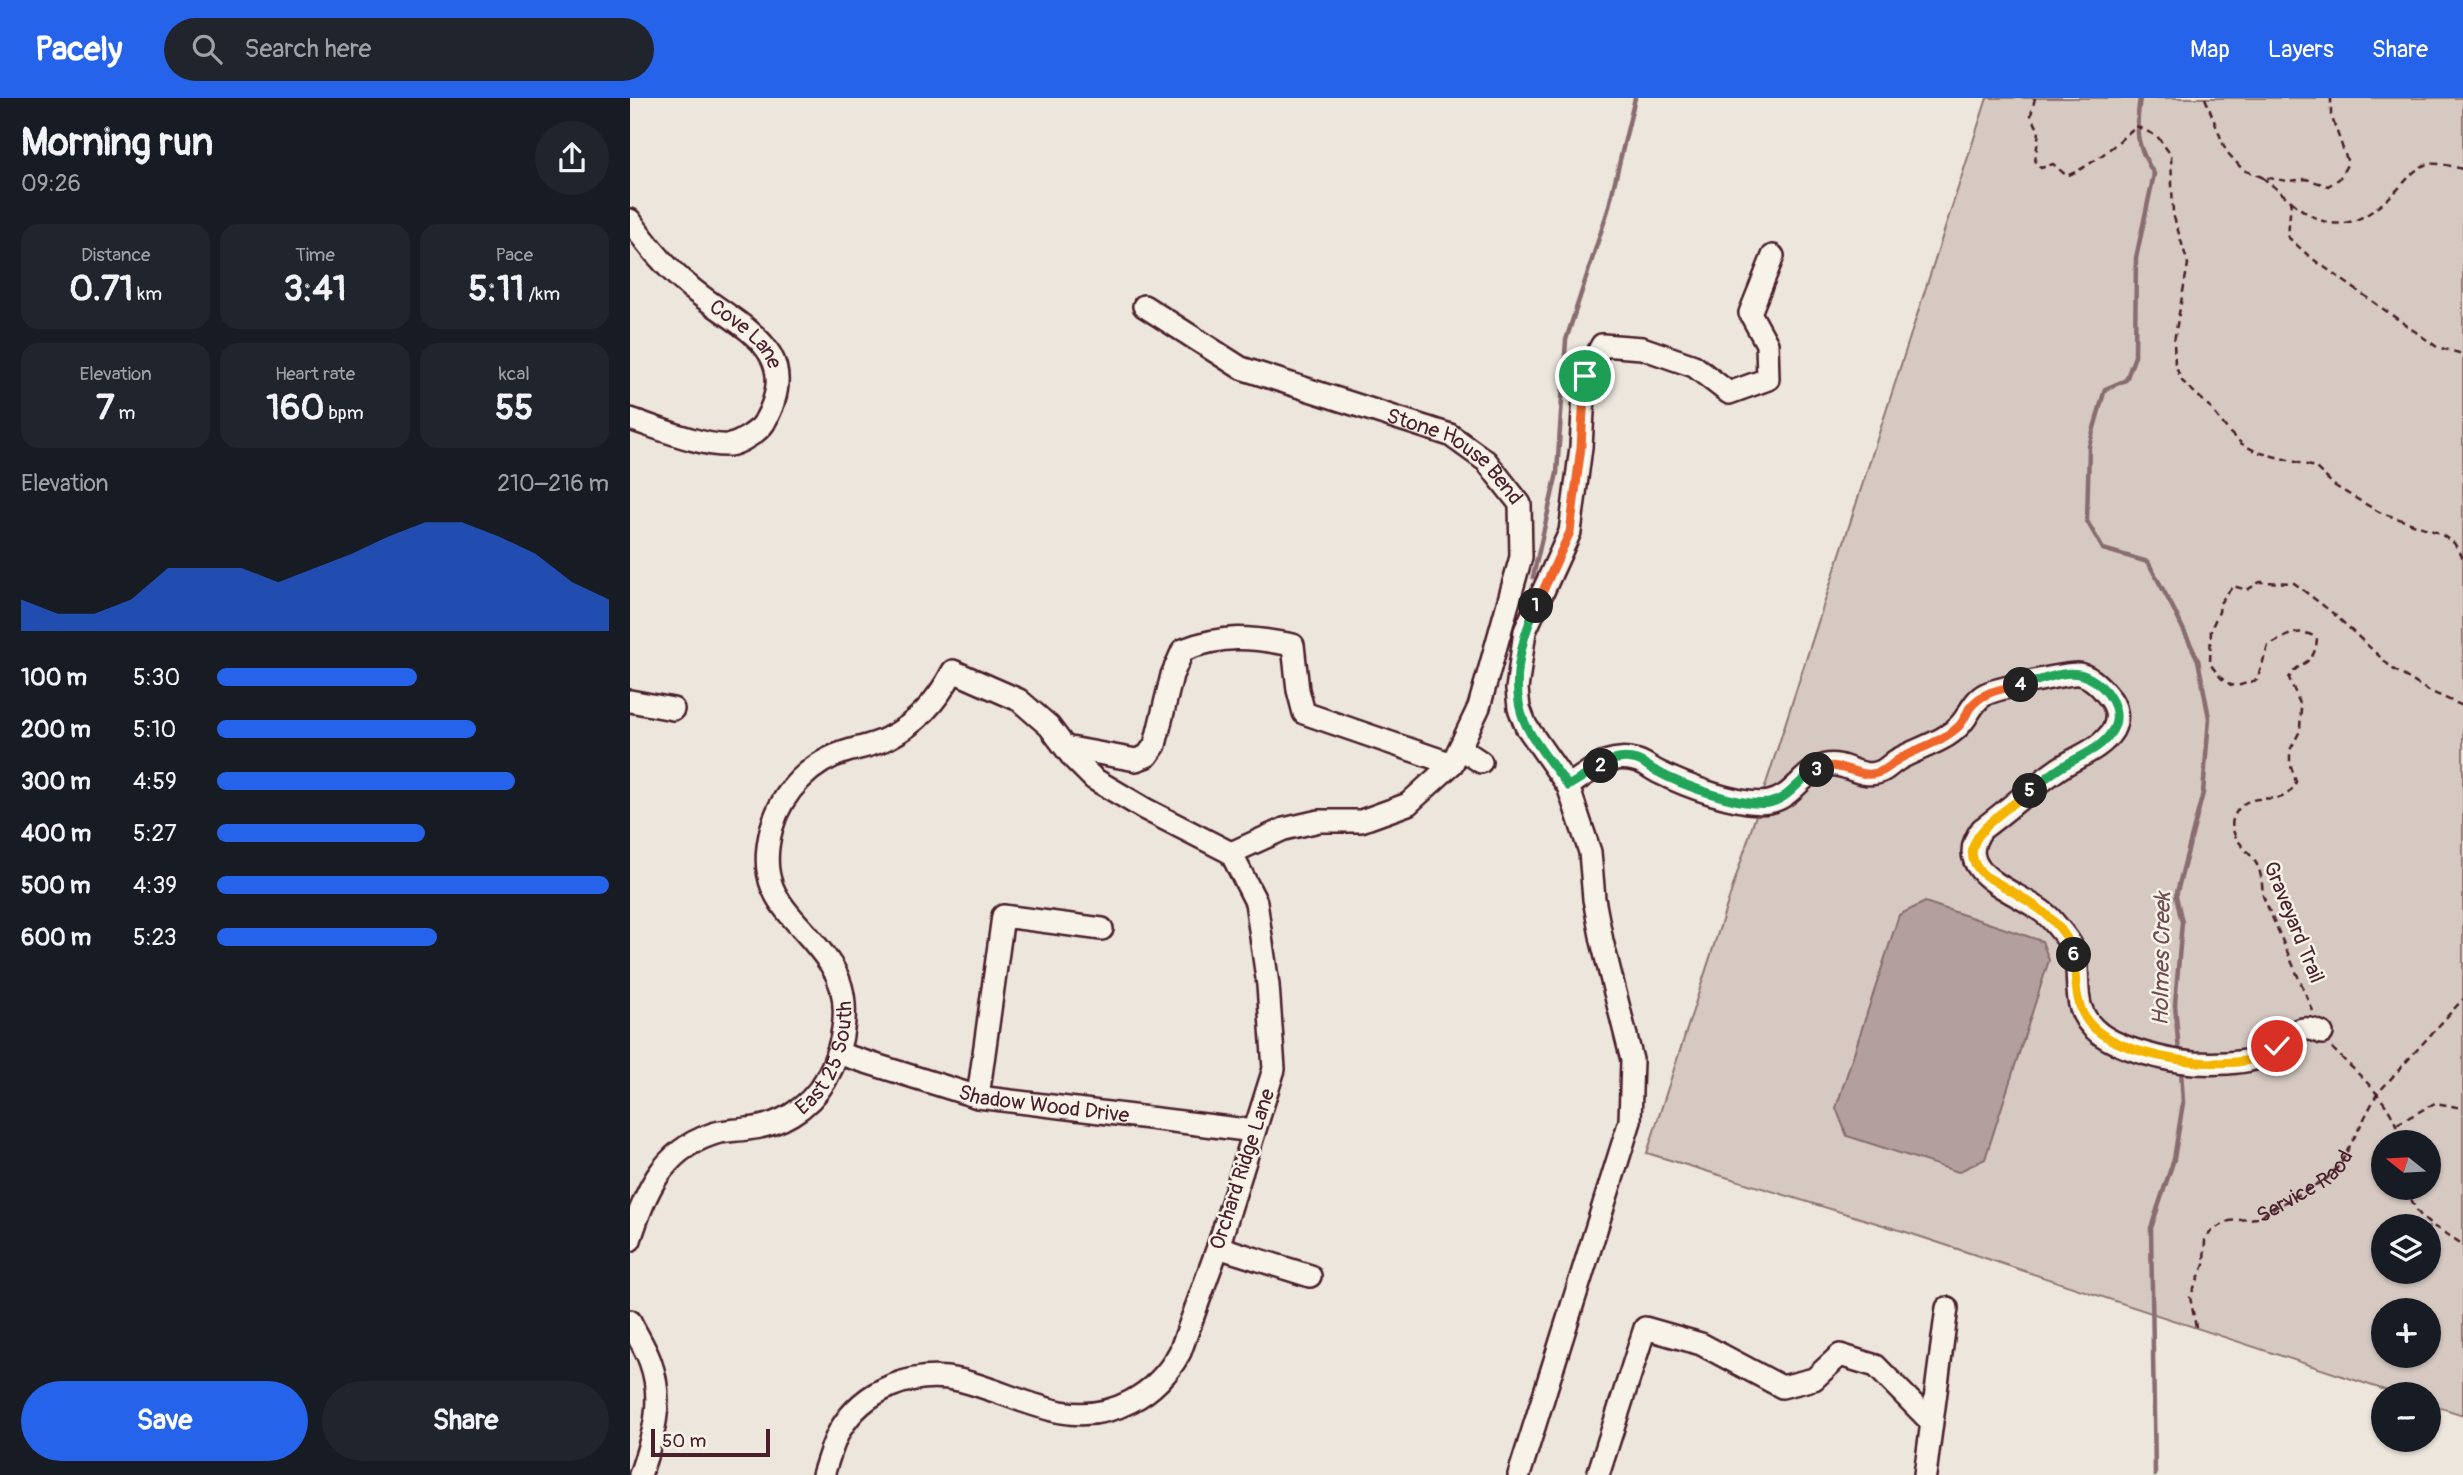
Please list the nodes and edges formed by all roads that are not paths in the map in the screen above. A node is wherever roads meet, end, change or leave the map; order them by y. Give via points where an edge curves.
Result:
1 (630, 220) edge
2 (1773, 256) dead end
3 (1144, 306) dead end
4 (630, 419) edge
5 (630, 701) edge
6 (673, 709) dead end
7 (1065, 747) junction
8 (1456, 756) junction
9 (1481, 762) dead end
10 (1568, 786) junction
11 (1231, 853) junction
12 (1102, 929) dead end
13 (2322, 1032) road end
14 (837, 1053) junction
15 (978, 1097) junction
16 (1254, 1131) junction
17 (630, 1240) edge
18 (1218, 1247) junction
19 (1310, 1276) dead end
20 (1947, 1308) dead end
21 (630, 1321) edge
22 (1931, 1422) junction
23 (640, 1475) edge
24 (823, 1475) edge
25 (1519, 1475) edge
26 (1598, 1475) edge
27 (1925, 1475) edge

1 - 4 street, Cove Lane via 647,245 689,287 763,342 775,361 779,384 760,429 730,445
2 - 10 street via 1750,313 1767,344 1768,379 1729,393 1694,366 1642,348 1602,345 1585,376 1570,532 1525,631 1517,689 1526,726
3 - 8 street, Stone House Bend via 1241,368 1450,435 1486,461 1520,504 1521,557 1479,707
5 - 6 street
7 - 8 street via 1136,760 1147,756 1155,745 1183,650 1206,641 1251,637 1293,645 1304,713
7 - 11 street via 1094,779
7 - 14 street, East 25 South via 1019,700 953,671 936,700 912,723 886,739 819,763 796,784 778,811 768,852 771,881 781,906 831,964 841,986 844,1016
8 - 9 street
8 - 11 street, Stone House Bend via 1408,804 1361,821 1319,821 1284,829
10 - 13 street via 1609,761 1626,758 1723,797 1767,803 1783,799 1811,772 1826,765 1864,775 1883,771 1958,727 1985,694 2079,674 2112,699 2116,720 2112,731 1982,829 1972,850 1978,869 2040,910 2064,934 2074,955 2082,1012 2088,1023 2115,1043 2194,1063 2239,1061 2263,1056 2299,1028
10 - 25 street via 1590,852 1602,941 1632,1060 1630,1121
11 - 16 street, Orchard Ridge Lane via 1256,902 1268,985 1274,1069
12 - 15 street via 1003,916
14 - 15 street, Shadow Wood Drive
14 - 17 street, East 25 South via 816,1094 796,1112 771,1124 708,1136 680,1152 650,1187
15 - 16 street, Shadow Wood Drive
16 - 18 street, Orchard Ridge Lane
18 - 19 street
18 - 24 street, Orchard Ridge Lane via 1180,1352 1159,1382 1136,1399 1109,1410 1077,1413 959,1380 929,1377 901,1382 854,1411 839,1432
20 - 22 street
21 - 23 street via 651,1364 657,1397 654,1431
22 - 26 street via 1875,1366 1840,1355 1814,1379 1782,1387 1701,1344 1645,1328
22 - 27 street

